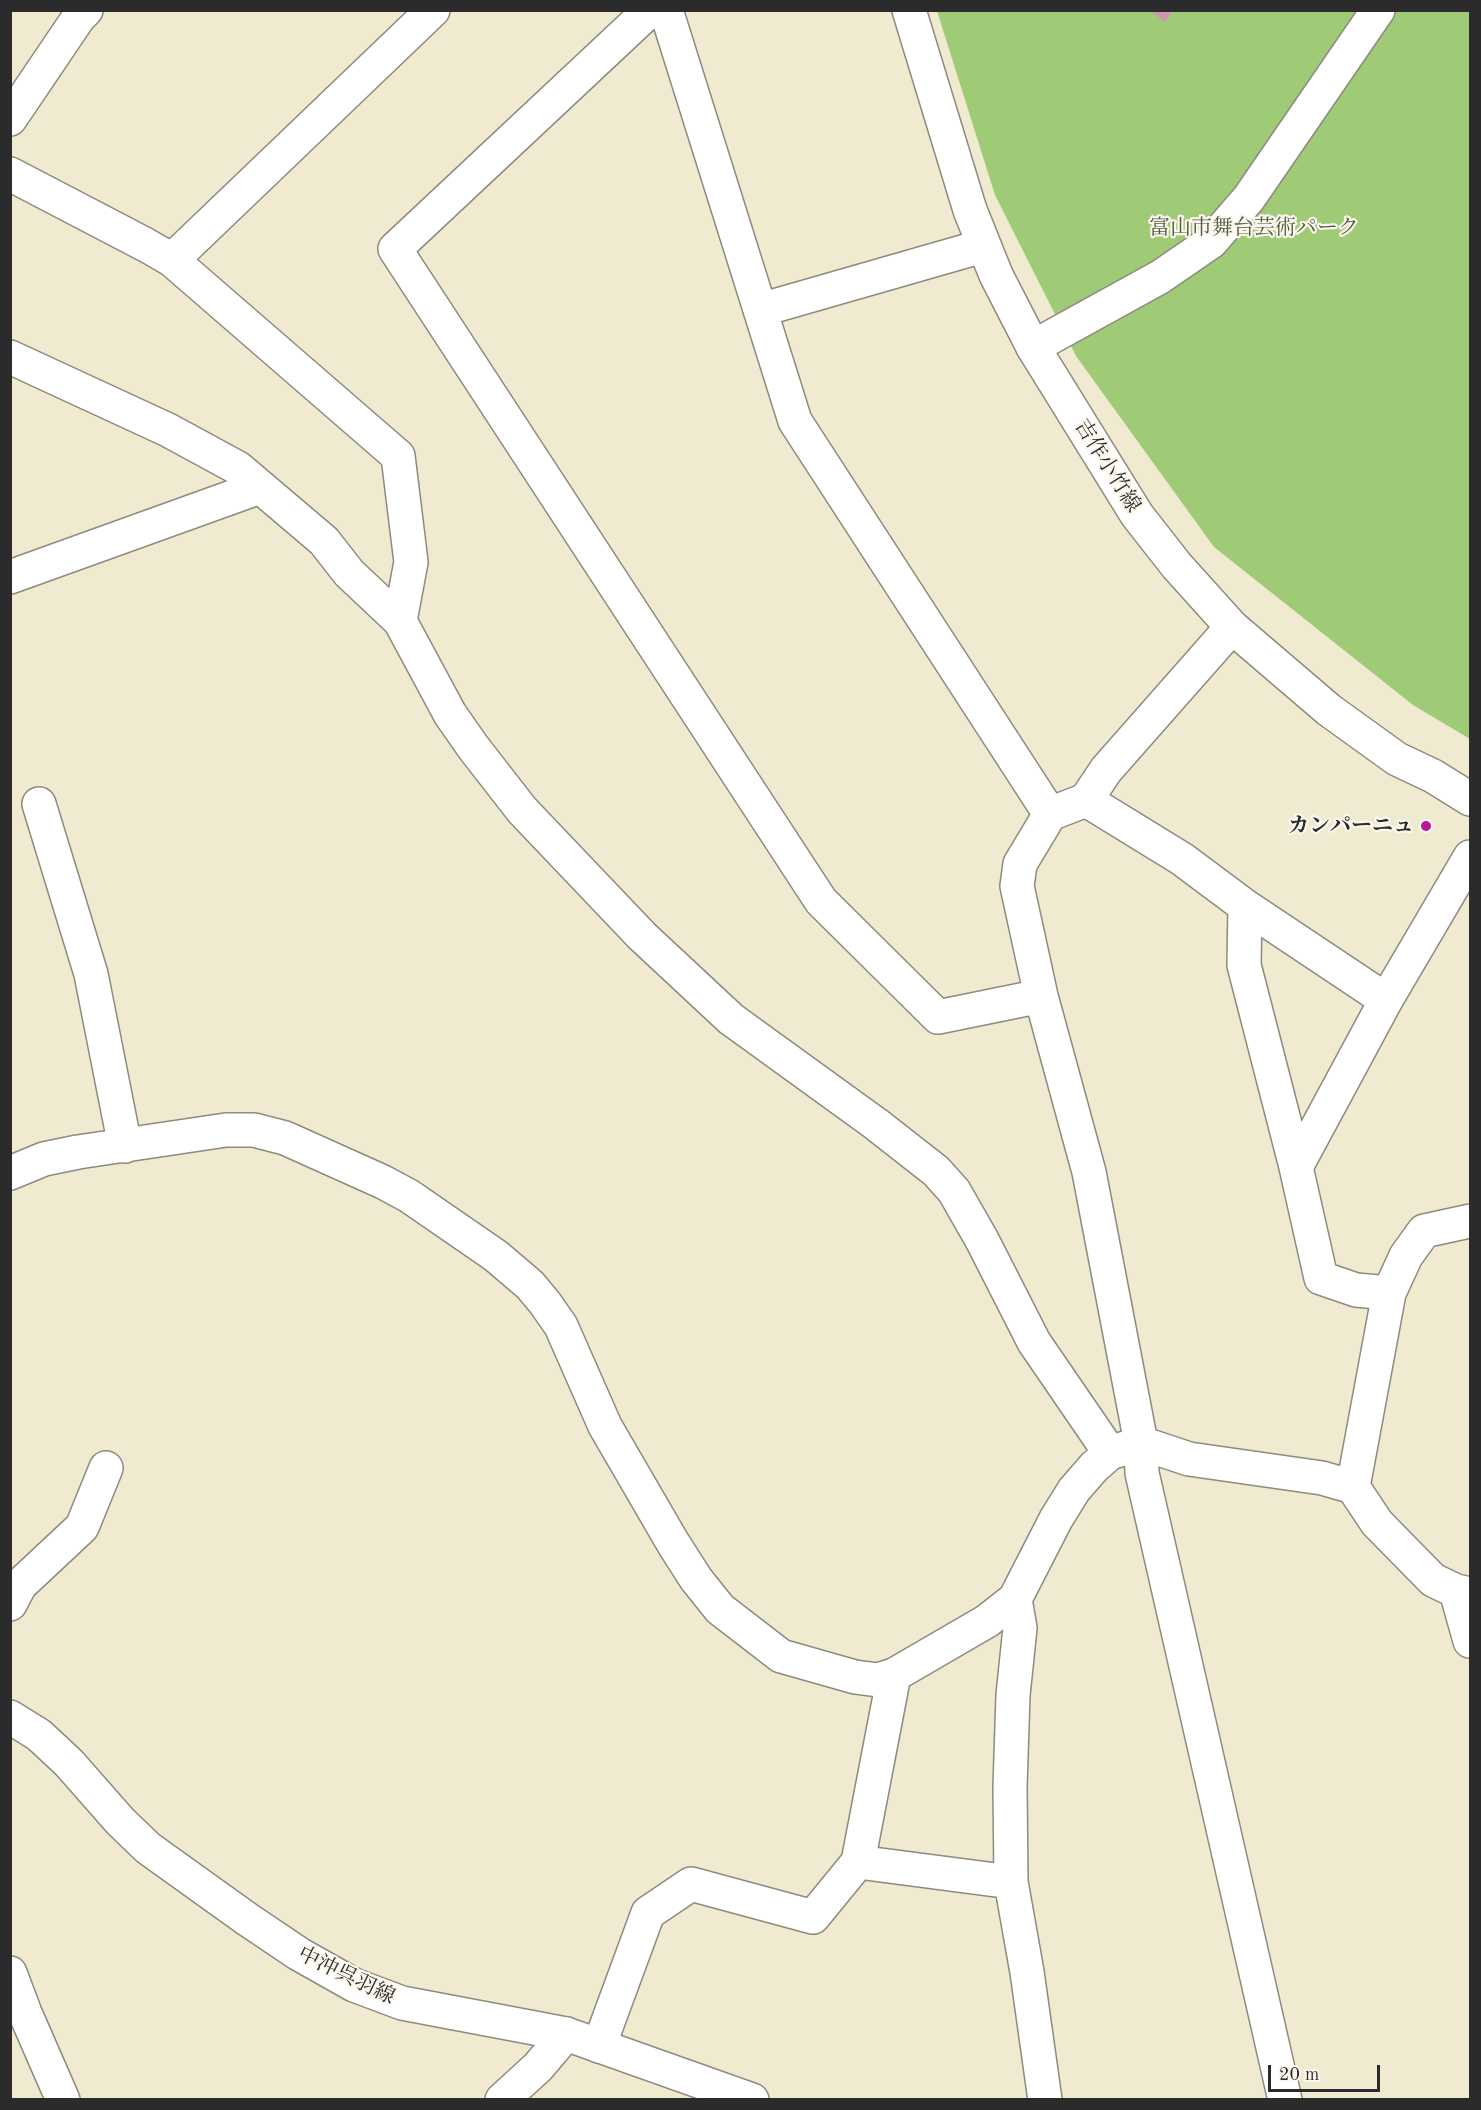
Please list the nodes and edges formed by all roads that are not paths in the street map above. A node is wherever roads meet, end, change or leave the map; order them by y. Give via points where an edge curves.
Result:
1 (433, 10) edge
2 (650, 10) edge
3 (666, 10) edge
4 (909, 10) edge
5 (1378, 10) edge
6 (79, 13) edge
7 (10, 119) edge
8 (10, 174) edge
9 (983, 246) junction
10 (172, 261) junction
11 (760, 310) junction
12 (1033, 347) junction
13 (10, 357) edge
14 (260, 487) junction
15 (10, 578) edge
16 (400, 621) junction
17 (1232, 627) junction
18 (1470, 799) edge
19 (1086, 800) junction
20 (39, 804) dead end
21 (1050, 814) junction
22 (1470, 857) edge
23 (1245, 906) junction
24 (1041, 996) junction
25 (1386, 1000) junction
26 (125, 1146) junction
27 (1296, 1167) junction
28 (10, 1173) edge
29 (1470, 1221) edge
30 (1389, 1293) junction
31 (1141, 1443) junction
32 (1110, 1453) junction
33 (106, 1468) dead end
34 (1353, 1487) junction
35 (1463, 1592) edge
36 (1015, 1599) junction
37 (10, 1604) edge
38 (1470, 1641) edge
39 (894, 1675) junction
40 (10, 1717) edge
41 (858, 1862) junction
42 (1011, 1882) junction
43 (10, 1973) edge
44 (566, 2034) junction
45 (599, 2046) junction
46 (63, 2100) edge
47 (502, 2100) edge
48 (752, 2100) edge
49 (1045, 2100) edge
50 (1285, 2100) edge

1 - 10 street
2 - 24 street via 395,249 821,901 938,1017
3 - 11 street
4 - 9 street, 吉作小竹線
5 - 12 street via 1249,198 1211,242 1160,277
6 - 7 street
8 - 10 street
9 - 11 street
9 - 12 street, 吉作小竹線
10 - 16 street via 398,456 411,562
11 - 21 street via 795,421
12 - 17 street, 吉作小竹線 via 1137,515
13 - 14 street via 168,430 238,468
14 - 15 street
14 - 16 street via 324,541 349,573
16 - 32 street via 450,714 473,747 522,810 642,936 731,1019 876,1124 936,1171 954,1191 1034,1342
17 - 18 street, 吉作小竹線 via 1329,710 1397,759
17 - 19 street via 1106,770
19 - 21 street
19 - 23 street via 1182,859
20 - 26 street via 91,974
21 - 24 street via 1020,864 1017,886
22 - 25 street
23 - 25 street
23 - 27 street via 1244,965
24 - 31 street via 1089,1172
25 - 27 street
26 - 28 street via 44,1159
26 - 39 street via 226,1130 254,1130 285,1138 383,1182 460,1230 530,1286 561,1326 605,1426 673,1543 720,1609 781,1656 855,1677 878,1680
27 - 30 street via 1321,1278 1356,1290
29 - 30 street via 1424,1231 1406,1256
30 - 34 street
31 - 32 street
31 - 34 street via 1189,1459 1322,1478
31 - 50 street via 1142,1473
32 - 36 street via 1074,1490
33 - 37 street via 82,1527 20,1585
34 - 35 street via 1377,1522 1432,1580
35 - 38 street
36 - 39 street via 987,1621
36 - 42 street via 1020,1628 1012,1706
39 - 41 street
40 - 44 street, 中沖呉羽線 via 39,1735 69,1762 148,1848 300,1954 354,1984 402,2003
41 - 42 street
41 - 45 street via 813,1917 691,1884 648,1913
42 - 49 street
43 - 46 street
44 - 45 street, 中沖呉羽線
44 - 47 street
45 - 48 street, 中沖呉羽線

